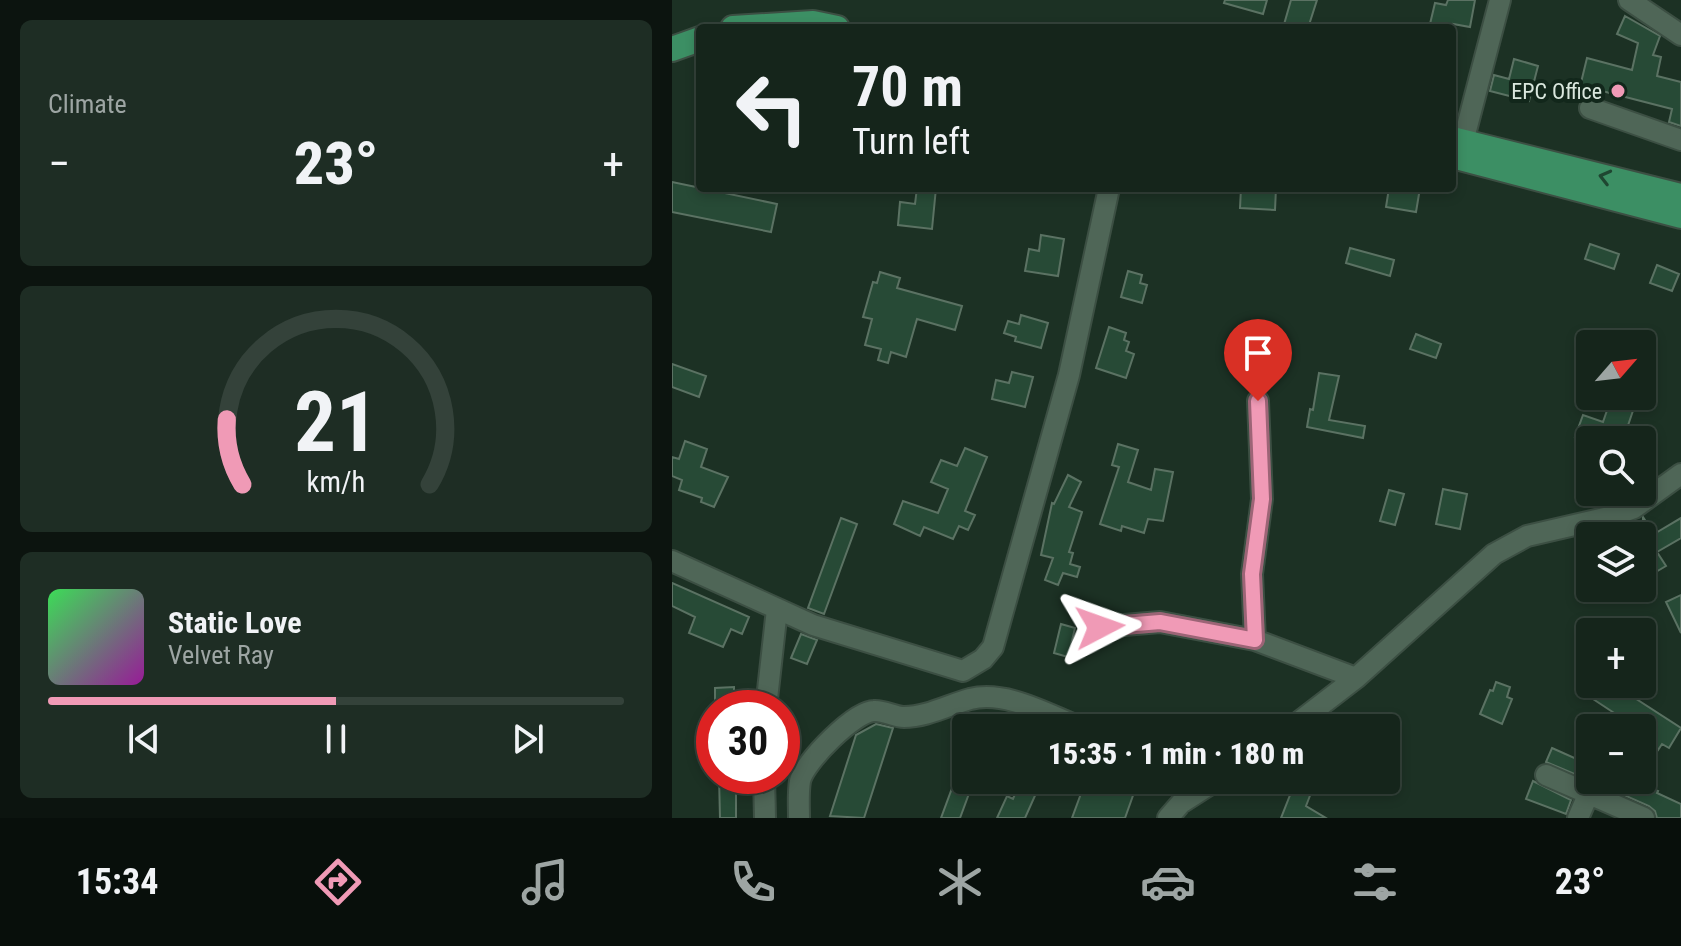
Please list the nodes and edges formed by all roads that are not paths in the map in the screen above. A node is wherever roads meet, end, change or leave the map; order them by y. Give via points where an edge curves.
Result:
1 (1500, 0) edge
2 (1629, 0) edge
3 (797, 24) edge
4 (818, 24) edge
5 (1681, 35) edge
6 (696, 40) edge
7 (672, 49) edge
8 (1590, 108) dead end
9 (1681, 140) edge
10 (1456, 145) edge
11 (1108, 192) edge
12 (1679, 209) edge
13 (1258, 401) dead end
14 (1681, 474) edge
15 (673, 563) edge
16 (777, 609) junction
17 (1100, 627) dead end
18 (1255, 640) junction
19 (1356, 678) junction
20 (768, 690) edge
21 (1045, 714) edge
22 (1309, 714) edge
23 (1546, 775) dead end
24 (764, 794) edge
25 (1195, 794) edge
26 (1588, 795) junction
27 (765, 818) edge
28 (799, 818) edge
29 (1168, 818) edge
30 (1578, 818) edge
31 (1644, 818) edge

1 - 10 street
2 - 5 street
3 - 4 main road
6 - 7 main road
8 - 9 street
10 - 12 main road
11 - 16 street via 1069,375 993,647 963,671
13 - 18 street via 1262,499 1252,574
14 - 19 street via 1634,508 1527,536 1494,554
15 - 16 street
16 - 20 street
17 - 18 street via 1160,622
18 - 19 street
19 - 22 street
21 - 28 street via 990,697 903,717 873,710 863,714 809,762 800,779
23 - 26 street
24 - 27 street
25 - 29 street
26 - 30 street
26 - 31 street

